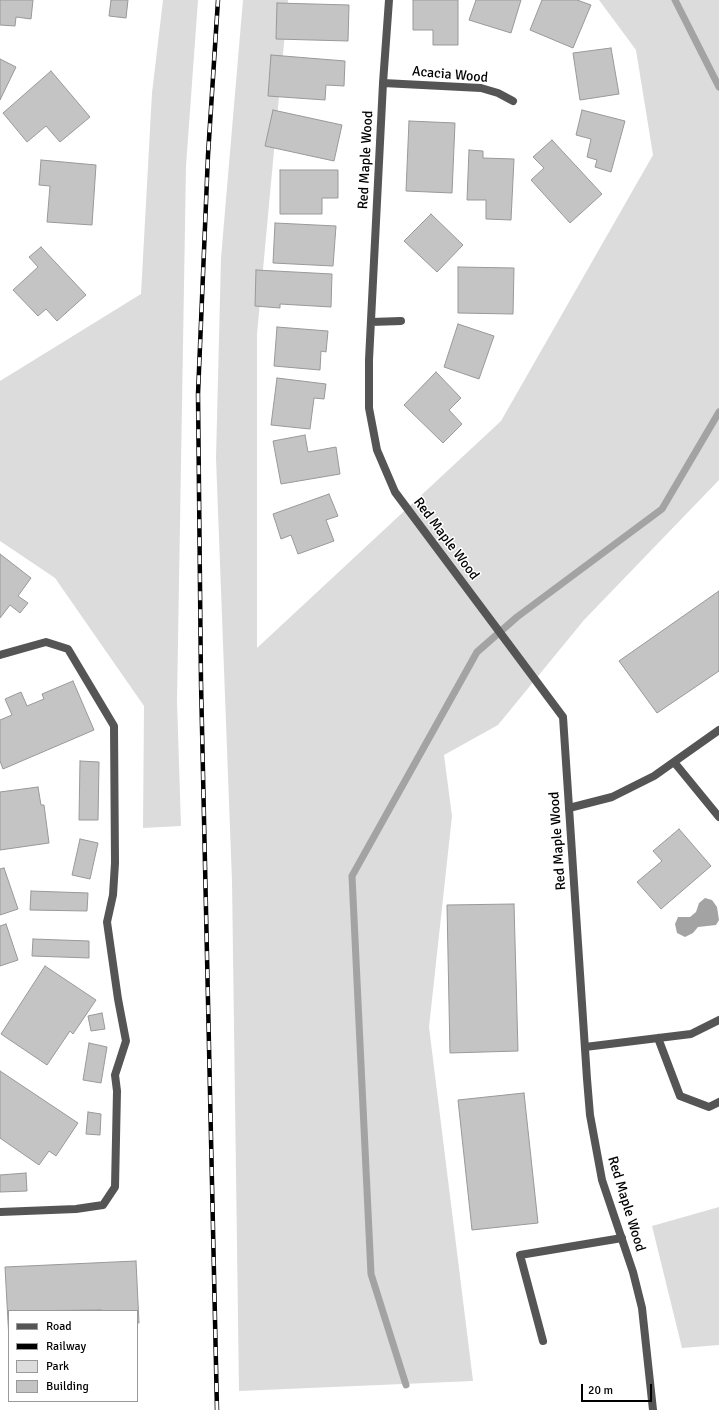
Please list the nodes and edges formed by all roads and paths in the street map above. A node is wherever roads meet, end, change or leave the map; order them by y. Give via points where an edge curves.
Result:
1 (389, 0) edge
2 (383, 83) junction
3 (513, 101) dead end
4 (401, 321) dead end
5 (371, 322) junction
6 (0, 655) edge
7 (719, 730) edge
8 (674, 762) junction
9 (569, 808) junction
10 (719, 817) edge
11 (719, 1020) edge
12 (658, 1038) junction
13 (585, 1048) junction
14 (719, 1102) edge
15 (0, 1212) edge
16 (622, 1238) junction
17 (543, 1341) dead end
18 (653, 1410) edge

1 - 2 street, Red Maple Wood
2 - 3 street, Acacia Wood via 481,88
2 - 5 street, Red Maple Wood
4 - 5 street
5 - 9 street, Red Maple Wood via 369,408 376,450 395,492 564,717
6 - 15 street via 46,642 68,649 114,726 115,863 113,895 107,922 126,1041 116,1075 115,1187 102,1205 76,1209
7 - 8 street
8 - 9 street via 654,776 612,798
8 - 10 street
9 - 13 street, Red Maple Wood
11 - 12 street via 691,1034
12 - 13 street
12 - 14 street via 680,1096 710,1106
13 - 16 street, Red Maple Wood via 590,1114 602,1180
16 - 17 street via 520,1255
16 - 18 street, Red Maple Wood via 642,1308

